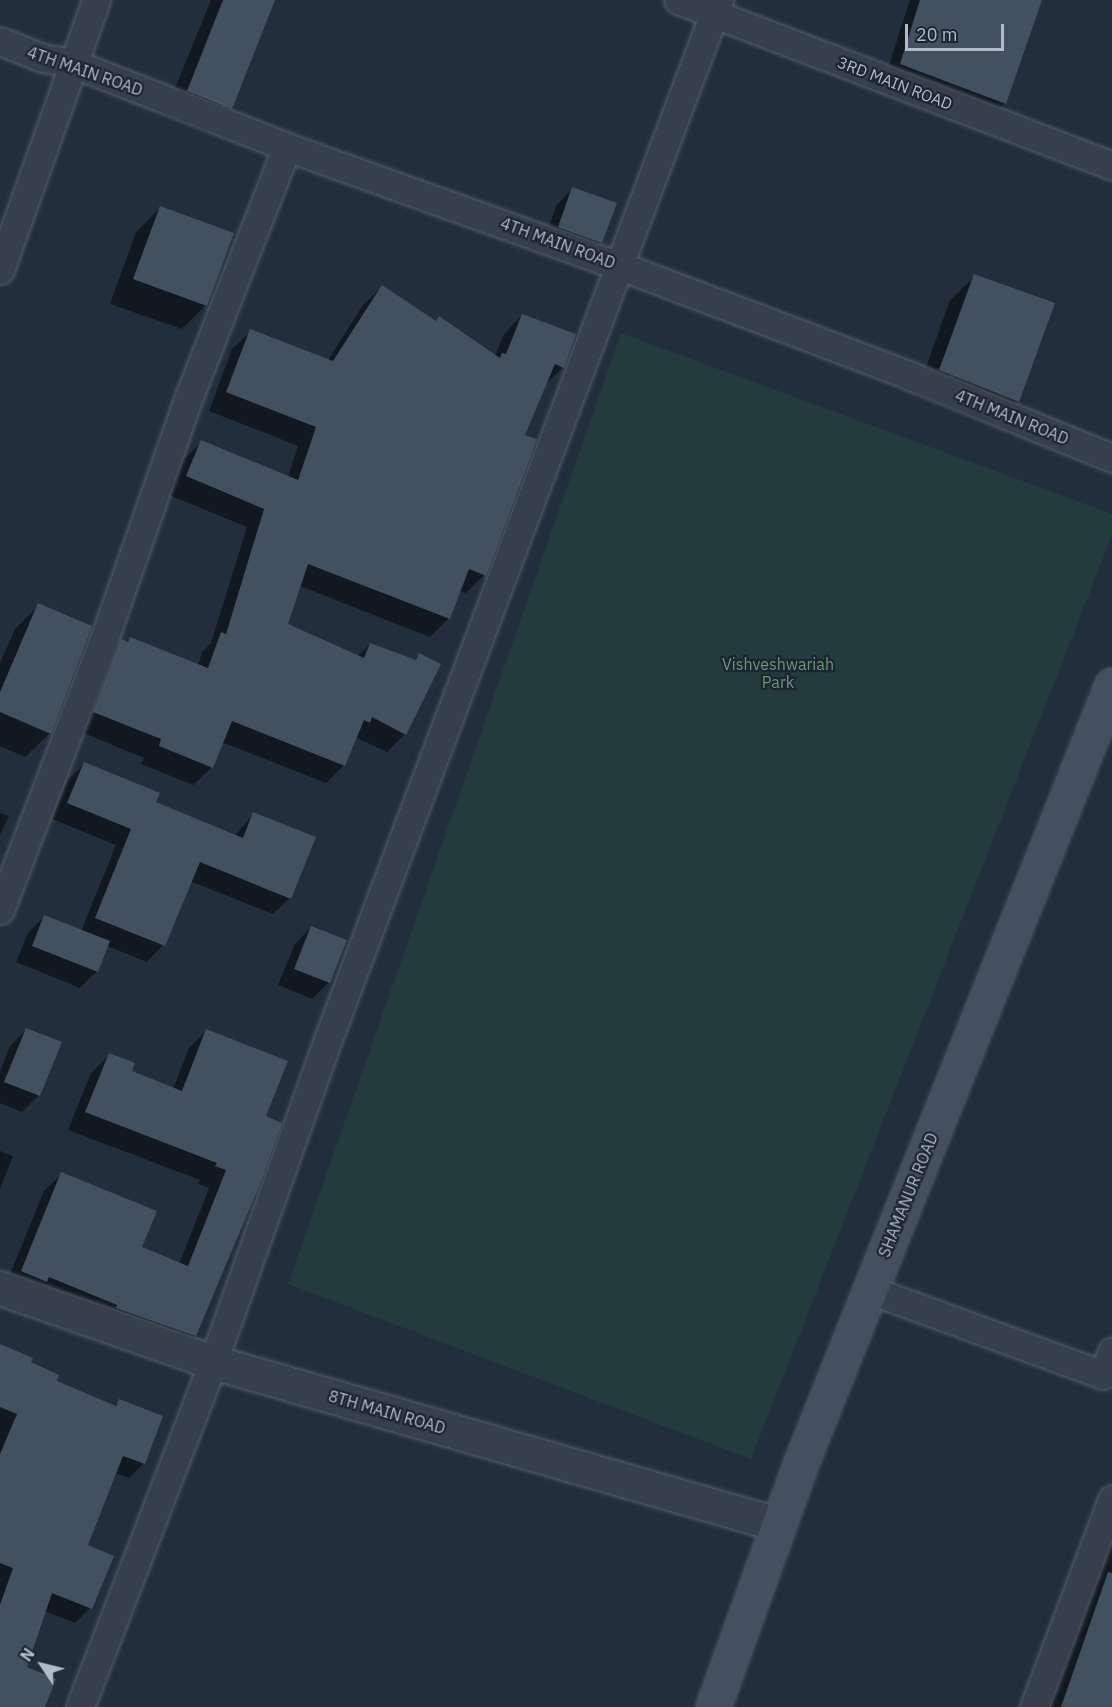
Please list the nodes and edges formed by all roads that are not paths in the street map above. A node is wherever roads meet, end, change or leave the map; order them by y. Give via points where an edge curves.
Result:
1 (96, 0) edge
2 (678, 0) edge
3 (716, 7) edge
4 (0, 41) edge
5 (72, 63) junction
6 (288, 147) junction
7 (1112, 166) edge
8 (620, 266) junction
9 (0, 270) edge
10 (1112, 458) edge
11 (1112, 685) edge
12 (0, 910) edge
13 (0, 1288) edge
14 (870, 1290) junction
15 (213, 1362) junction
16 (1109, 1371) edge
17 (1112, 1499) edge
18 (777, 1524) junction
19 (80, 1707) edge
20 (713, 1707) edge
21 (1034, 1707) edge

1 - 5 street
2 - 3 street, 3RD MAIN ROAD
3 - 7 street, 3RD MAIN ROAD
3 - 8 street
4 - 5 street, 4TH MAIN ROAD via 42,58
5 - 6 street, 4TH MAIN ROAD
5 - 9 street
6 - 8 street, 4TH MAIN ROAD
6 - 12 street via 190,394 103,642
8 - 10 street, 4TH MAIN ROAD via 911,376
8 - 15 street via 334,1022
11 - 14 main road, SHAMANUR ROAD
13 - 15 street, 8TH MAIN ROAD
14 - 16 street
14 - 18 main road, SHAMANUR ROAD
15 - 18 street, 8TH MAIN ROAD
15 - 19 street
17 - 21 street
18 - 20 main road, SHAMANUR ROAD

